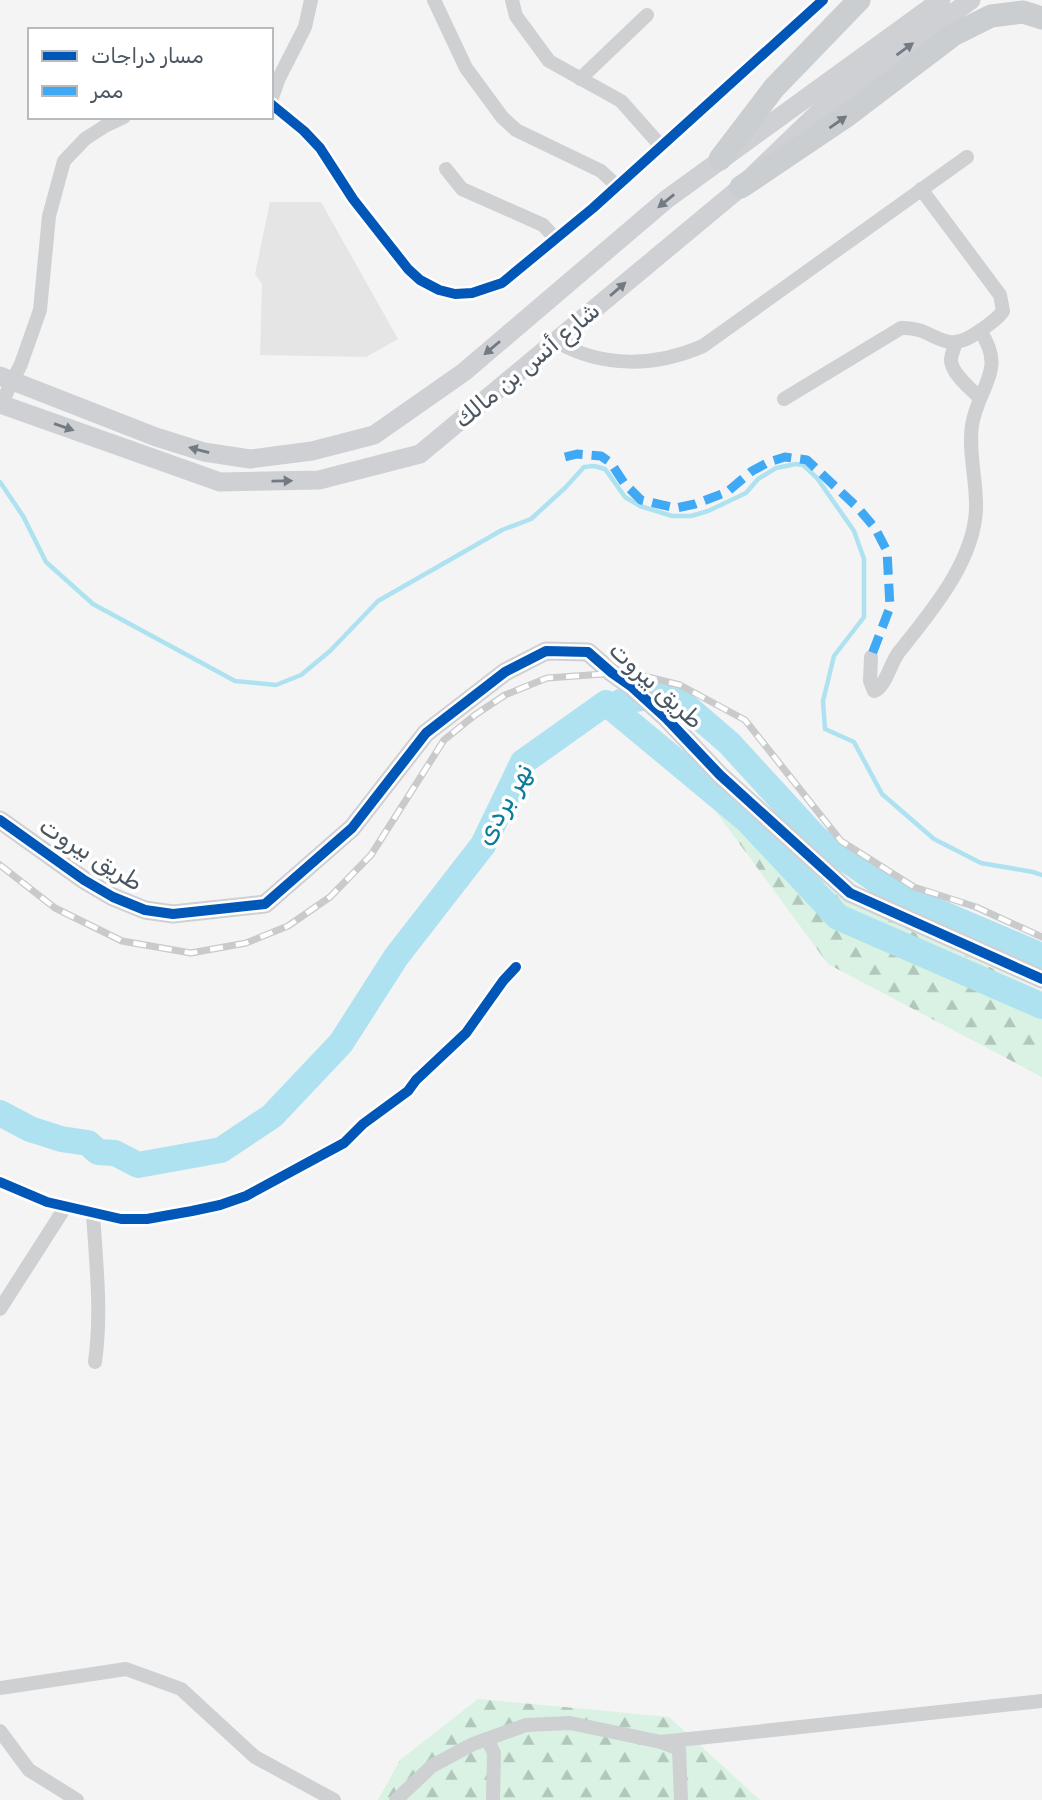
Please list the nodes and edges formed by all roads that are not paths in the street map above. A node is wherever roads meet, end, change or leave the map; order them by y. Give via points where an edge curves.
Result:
1 (311, 0) edge
2 (434, 0) edge
3 (512, 0) edge
4 (823, 0) edge
5 (859, 0) edge
6 (941, 0) edge
7 (971, 0) edge
8 (647, 15) dead end
9 (1042, 18) edge
10 (580, 79) junction
11 (273, 96) edge
12 (273, 104) edge
13 (120, 119) edge
14 (660, 145) junction
15 (967, 157) dead end
16 (720, 159) junction
17 (446, 169) dead end
18 (616, 185) junction
19 (741, 187) junction
20 (921, 189) junction
21 (555, 238) junction
22 (980, 331) junction
23 (557, 342) junction
24 (956, 343) junction
25 (7, 378) edge
26 (979, 397) junction
27 (784, 399) dead end
28 (0, 404) edge
29 (871, 657) dead end
30 (0, 820) edge
31 (516, 967) dead end
32 (1042, 979) edge
33 (0, 1182) edge
34 (66, 1206) junction
35 (93, 1213) junction
36 (0, 1309) edge
37 (95, 1362) dead end
38 (0, 1688) edge
39 (1042, 1701) edge
40 (0, 1731) edge
41 (487, 1739) junction
42 (661, 1742) junction
43 (77, 1800) edge
44 (334, 1800) edge
45 (396, 1800) edge
46 (493, 1800) edge
47 (681, 1800) edge

1 - 11 street via 305,27
2 - 18 street via 466,68 502,117 516,130 601,172
3 - 10 street via 516,16 549,61
4 - 14 street
5 - 16 main road via 774,88
6 - 16 main road, شارع أنس بن مالك
19 -> 7 main road, شارع أنس بن مالك via 825,106
8 - 10 street
19 -> 9 main road via 845,117 953,35 991,16 1023,12
10 - 14 street via 621,101
12 - 21 street via 320,148 353,200 420,281 455,294 472,293 502,283
13 - 25 street via 85,139 64,161 49,216 40,310
14 - 18 street
15 - 20 street
16 -> 25 main road, شارع أنس بن مالك via 464,372 374,435 312,451 250,459 204,452
17 - 21 street via 462,189 543,226
18 - 21 street
23 -> 19 main road, شارع أنس بن مالك
20 - 22 street via 1000,295 1003,311
20 - 23 street via 730,328 687,353 648,362 617,361 591,358
22 - 24 street
22 - 26 street via 993,368
28 -> 23 main road, شارع أنس بن مالك via 220,482 319,480 420,454
24 - 26 street via 952,366
24 - 27 street via 922,330 901,328
25 - 28 street
26 - 29 street via 970,440 976,511 965,554 936,607 898,653 883,687 874,691
30 - 32 main road, طريق بيروت via 84,880 145,910 173,914 265,904 352,828 426,733 505,672 546,651 588,652 666,718 720,775 850,892
31 - 35 street via 466,1033 408,1091 344,1143 269,1185 220,1205 147,1219
33 - 34 street
34 - 35 street
34 - 36 street
35 - 37 street via 99,1334
38 - 44 street via 126,1669 181,1689 255,1757
39 - 42 street
40 - 43 street via 29,1770
41 - 42 street via 527,1725 570,1723
41 - 45 street via 432,1766
41 - 46 street via 494,1754
42 - 47 street via 679,1749

